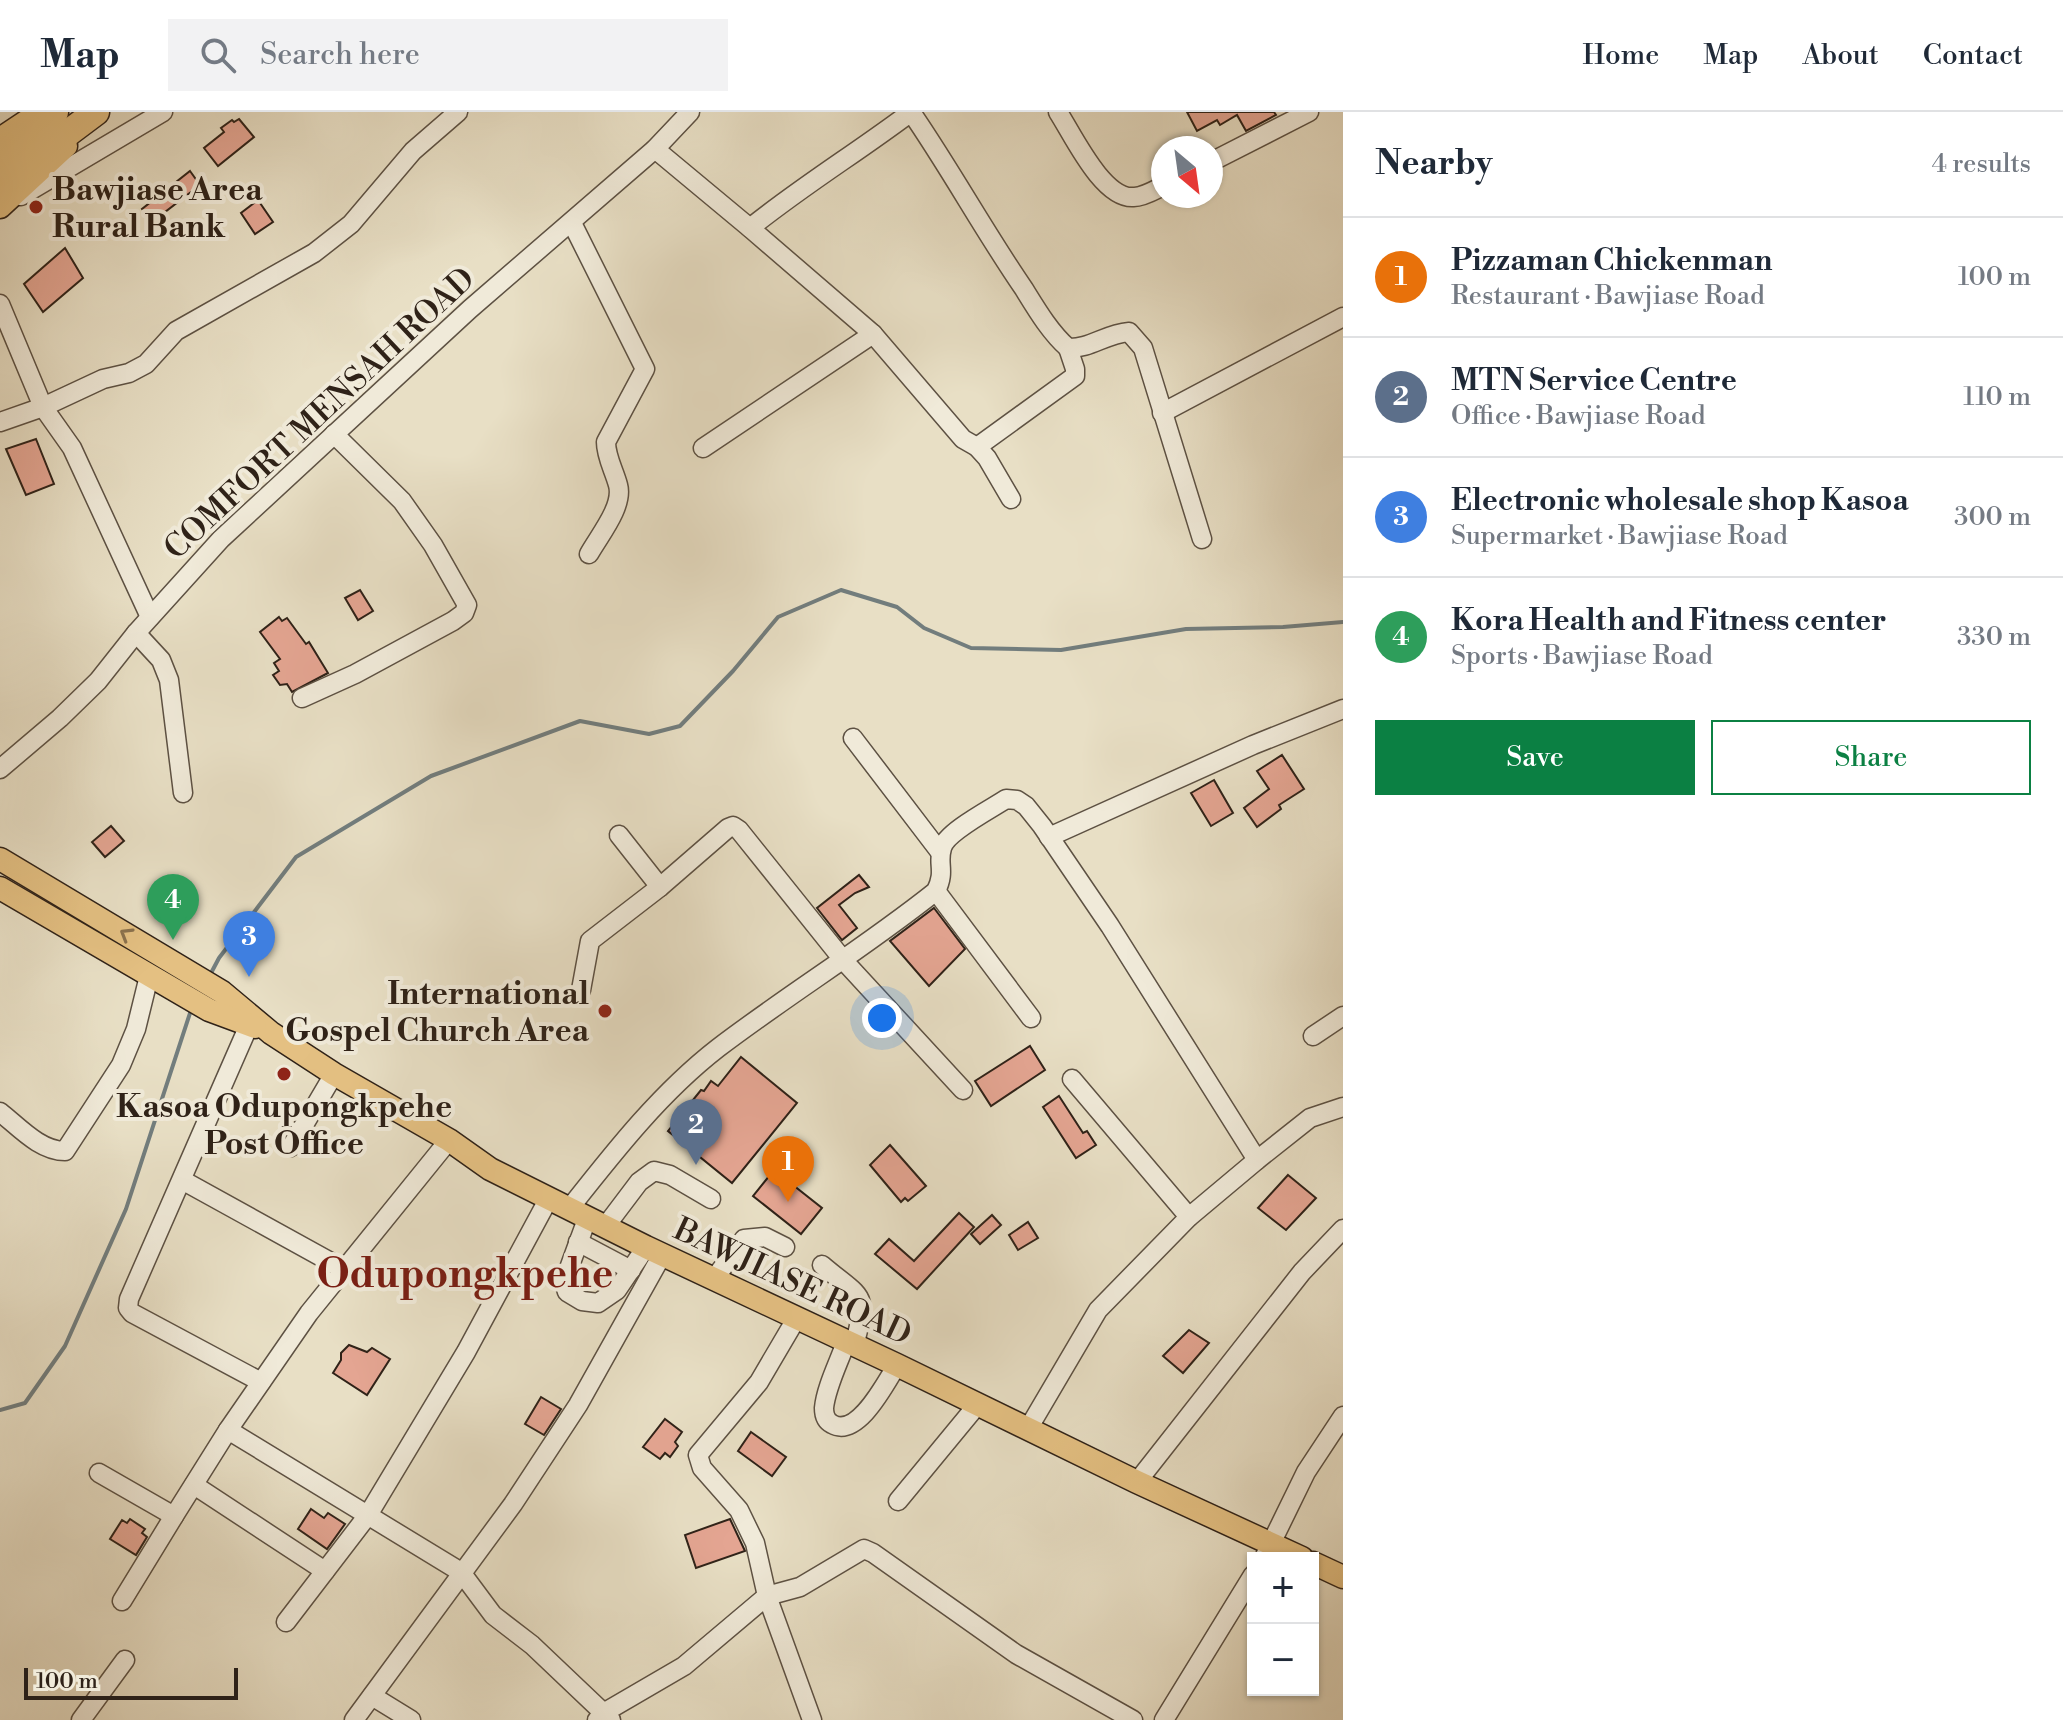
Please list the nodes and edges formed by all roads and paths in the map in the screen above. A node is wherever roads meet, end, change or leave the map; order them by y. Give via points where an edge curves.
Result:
1 (40, 112) edge
2 (55, 112) edge
3 (98, 112) edge
4 (163, 112) edge
5 (458, 112) edge
6 (690, 112) edge
7 (1058, 112) edge
8 (1309, 112) edge
9 (0, 139) edge
10 (655, 149) junction
11 (1223, 156) edge
12 (0, 158) edge
13 (1151, 191) edge
14 (1, 199) edge
15 (572, 223) junction
16 (750, 228) junction
17 (0, 304) edge
18 (1343, 317) edge
19 (873, 334) junction
20 (1068, 348) junction
21 (43, 407) junction
22 (1162, 413) junction
23 (0, 422) edge
24 (334, 434) junction
25 (977, 447) junction
26 (703, 448) dead end
27 (1011, 499) dead end
28 (1202, 539) dead end
29 (589, 554) dead end
30 (150, 617) junction
31 (136, 633) junction
32 (302, 698) dead end
33 (1343, 709) edge
34 (853, 738) dead end
35 (0, 769) edge
36 (183, 793) dead end
37 (619, 835) dead end
38 (1049, 837) junction
39 (940, 852) junction
40 (0, 859) edge
41 (660, 887) junction
42 (0, 888) edge
43 (936, 891) junction
44 (844, 961) junction
45 (149, 976) junction
46 (581, 990) dead end
47 (215, 1001) junction
48 (1343, 1016) edge
49 (1031, 1018) dead end
50 (249, 1025) junction
51 (271, 1033) junction
52 (1313, 1036) dead end
53 (334, 1074) junction
54 (1072, 1079) dead end
55 (963, 1090) dead end
56 (1343, 1107) edge
57 (0, 1112) edge
58 (449, 1140) junction
59 (291, 1147) dead end
60 (1257, 1160) junction
61 (182, 1180) junction
62 (711, 1199) dead end
63 (577, 1213) junction
64 (1189, 1217) junction
65 (1343, 1229) edge
66 (578, 1242) junction
67 (785, 1247) dead end
68 (654, 1251) junction
69 (822, 1265) dead end
70 (345, 1270) junction
71 (631, 1270) junction
72 (714, 1279) junction
73 (796, 1319) junction
74 (850, 1344) junction
75 (897, 1365) junction
76 (261, 1382) junction
77 (978, 1404) junction
78 (1343, 1416) edge
79 (1028, 1429) junction
80 (228, 1430) junction
81 (99, 1473) dead end
82 (1137, 1482) junction
83 (194, 1485) junction
84 (898, 1501) dead end
85 (368, 1515) junction
86 (174, 1516) junction
87 (1268, 1551) edge
88 (1319, 1566) edge
89 (325, 1571) junction
90 (461, 1572) junction
91 (1343, 1577) edge
92 (1247, 1585) edge
93 (767, 1596) junction
94 (122, 1601) dead end
95 (286, 1622) dead end
96 (125, 1660) dead end
97 (372, 1696) junction
98 (604, 1717) edge
99 (81, 1720) edge
100 (354, 1720) edge
101 (411, 1720) edge
102 (812, 1720) edge
103 (1133, 1720) edge
104 (1164, 1720) edge

1 - 9 main road
2 - 12 highway
3 - 14 highway
4 - 14 street
5 - 21 street via 413,151 351,224 314,253 176,331 146,364
6 - 10 street, COMFORT MENSAH ROAD
7 - 13 street via 1110,189 1135,197
8 - 11 street
10 - 15 street, COMFORT MENSAH ROAD
10 - 16 street
15 - 24 street, COMFORT MENSAH ROAD
15 - 29 street via 645,369 606,442 620,489 617,505
16 - 19 street
16 - 20 street via 911,112 1012,273
17 - 21 street
18 - 22 street
19 - 25 street via 963,439
19 - 26 street
20 - 22 street via 1080,349 1111,333 1129,332 1143,348
20 - 25 street via 1075,376
21 - 23 street
21 - 30 street via 72,448
22 - 28 street
24 - 30 street, COMFORT MENSAH ROAD via 221,539
24 - 32 street via 402,501 467,605 453,621
25 - 27 street
30 - 31 street, COMFORT MENSAH ROAD
31 - 35 street, COMFORT MENSAH ROAD via 98,681
31 - 36 street via 161,660 169,680
33 - 38 street
34 - 39 street
37 - 41 street
38 - 39 street via 1026,806 1006,799 945,840
38 - 60 street
39 - 43 street via 943,877
47 -> 40 main road, BAWJIASE ROAD via 193,975
41 - 44 street via 733,826
41 - 46 street via 590,941
42 - 45 main road, BAWJIASE ROAD
43 - 44 street
43 - 49 street
44 - 55 street
44 - 63 street via 717,1049 630,1133
45 - 47 main road, BAWJIASE ROAD via 177,992
45 - 57 street via 121,1065 65,1151 43,1146
47 - 50 main road, BAWJIASE ROAD
47 - 51 main road, BAWJIASE ROAD
48 - 52 street
50 - 51 main road, BAWJIASE ROAD
50 - 61 street
51 - 53 main road, BAWJIASE ROAD
53 - 58 main road, BAWJIASE ROAD
53 - 59 street
54 - 64 street
56 - 60 street via 1310,1118
58 - 63 main road, BAWJIASE ROAD via 490,1169
58 - 70 street
60 - 64 street
61 - 70 street
61 - 76 street via 128,1308
62 - 63 street via 654,1171
63 - 66 street
63 - 68 main road, BAWJIASE ROAD
63 - 85 street via 466,1352
64 - 79 street via 1098,1310
65 - 82 street via 1302,1272
66 - 71 street
66 - 71 street via 564,1282 567,1292 582,1301 598,1303 617,1290
67 - 72 street via 765,1237 744,1239
68 - 71 street
68 - 72 main road, BAWJIASE ROAD
68 - 90 street via 578,1405
69 - 74 street via 863,1303
70 - 76 street
72 - 73 main road, BAWJIASE ROAD
73 - 74 main road, BAWJIASE ROAD
73 - 93 street via 759,1382 698,1455 702,1468 739,1510 755,1543
74 - 75 main road, BAWJIASE ROAD
74 - 75 street via 824,1405 830,1423 853,1424 863,1416
75 - 77 main road, BAWJIASE ROAD
76 - 80 street
77 - 79 main road, BAWJIASE ROAD
77 - 84 street
78 - 87 street via 1306,1472
79 - 82 main road, BAWJIASE ROAD
80 - 83 street
80 - 85 street
81 - 86 street
82 - 87 main road, BAWJIASE ROAD
83 - 86 street
83 - 89 street
85 - 89 street
85 - 90 street
86 - 94 street
88 - 91 main road
89 - 95 street
90 - 97 street
90 - 98 street via 493,1615 532,1645
92 - 104 street
93 - 98 street via 684,1666
93 - 102 street
93 - 103 street via 800,1587 864,1549 1016,1654
96 - 99 street
97 - 100 street
97 - 101 street

